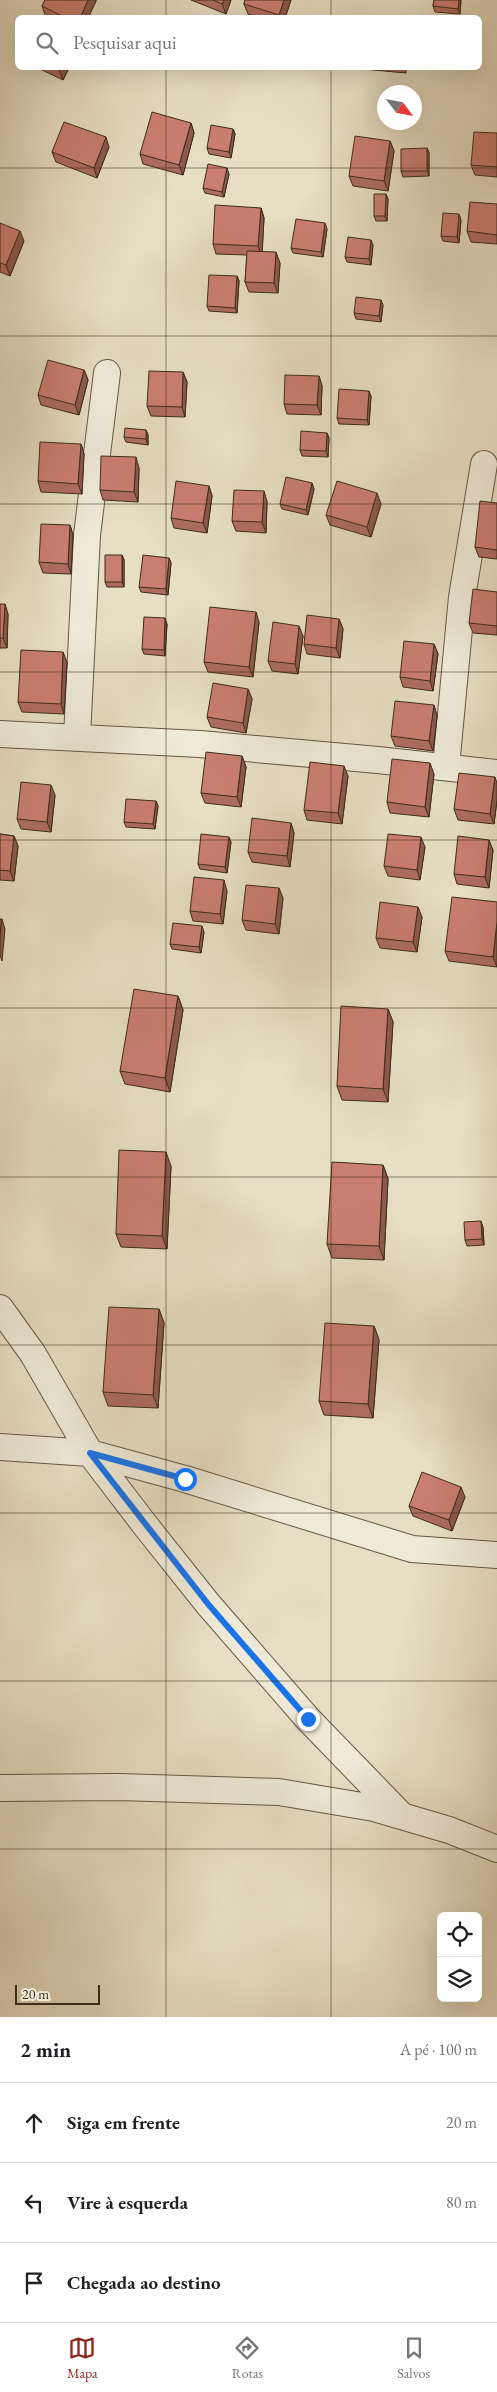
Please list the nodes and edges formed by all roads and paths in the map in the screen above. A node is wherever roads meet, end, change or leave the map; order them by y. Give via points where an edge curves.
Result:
1 (107, 373) dead end
2 (484, 464) dead end
3 (0, 734) edge
4 (77, 737) junction
5 (446, 767) junction
6 (497, 773) edge
7 (0, 1308) edge
8 (0, 1447) edge
9 (90, 1453) junction
10 (497, 1555) edge
11 (0, 1788) edge
12 (402, 1816) junction
13 (497, 1849) edge

1 - 4 street via 87,535
2 - 5 street via 462,597
3 - 4 street
4 - 5 street via 200,744
5 - 6 street
7 - 9 street via 34,1354
8 - 9 street
9 - 10 street via 412,1549
9 - 12 street via 214,1611 308,1719
11 - 12 street via 119,1787 279,1792
12 - 13 street

